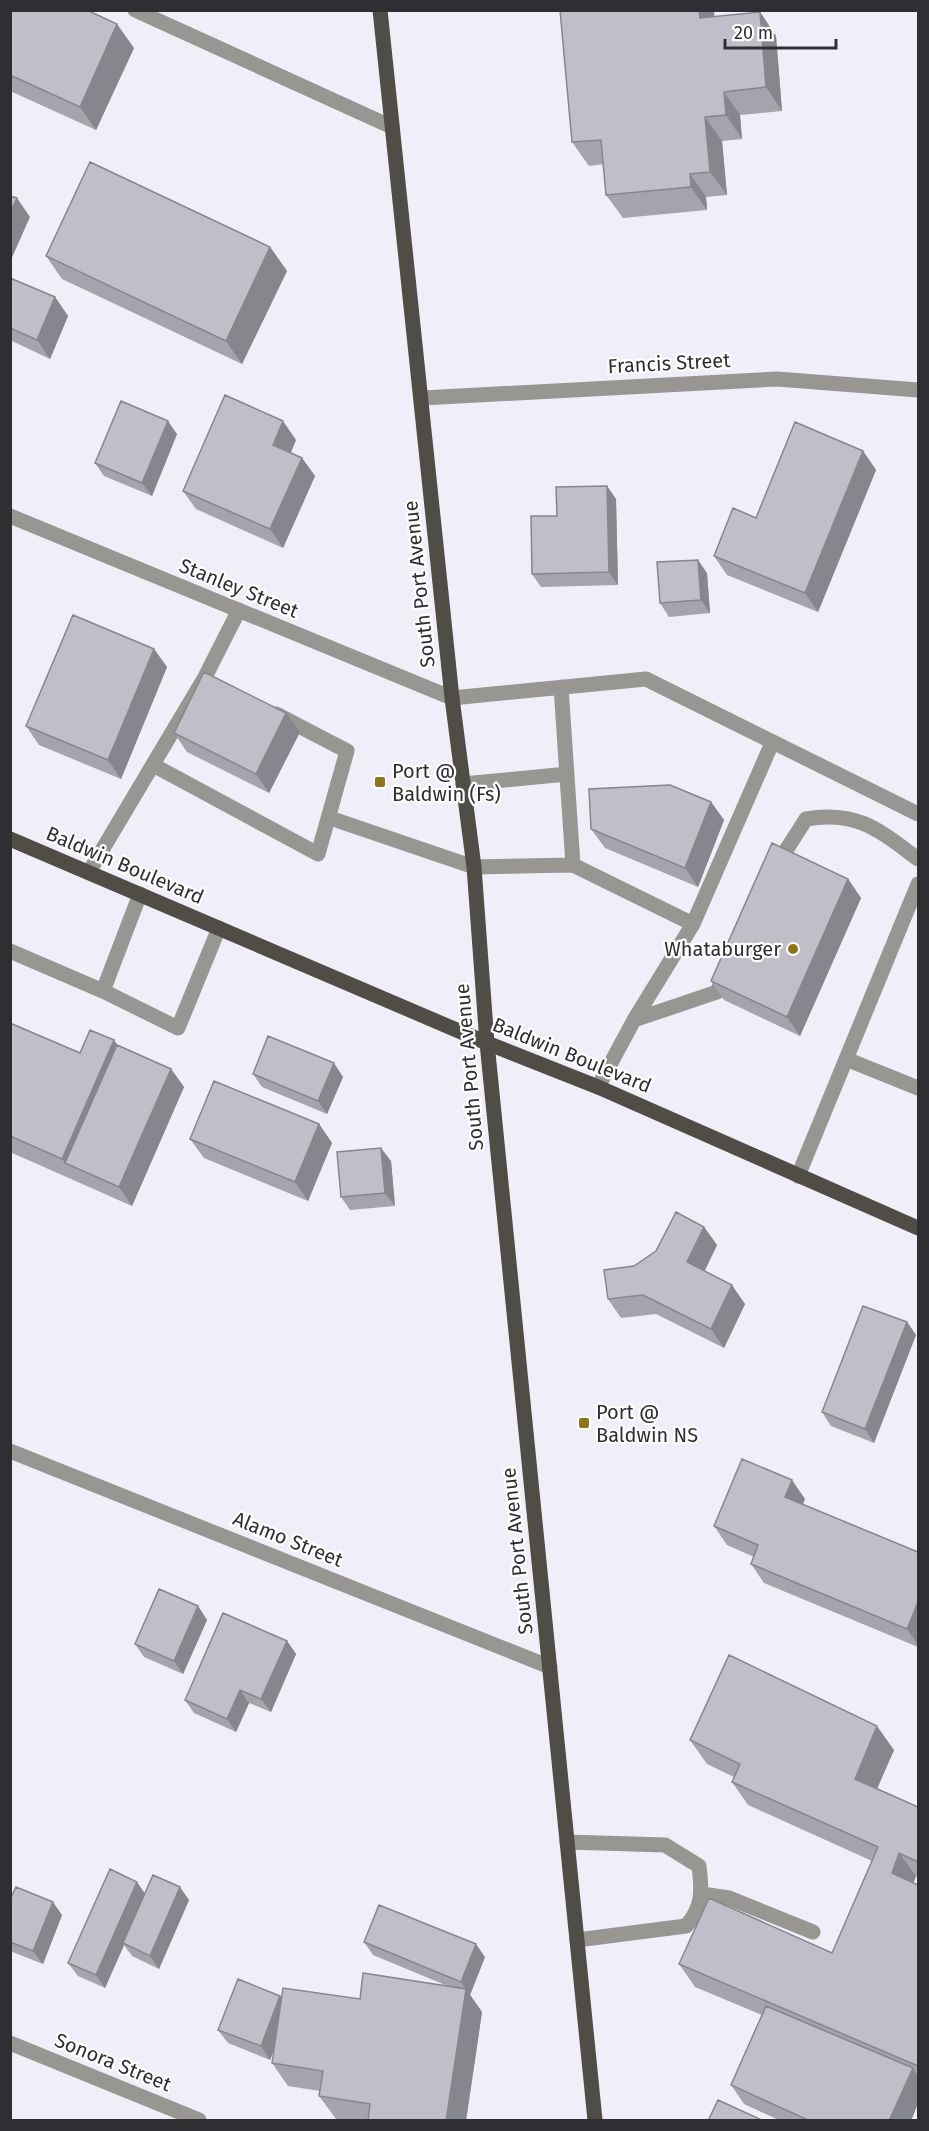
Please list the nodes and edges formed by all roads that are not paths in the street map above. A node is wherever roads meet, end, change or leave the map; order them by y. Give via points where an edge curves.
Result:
1 (135, 10) edge
2 (380, 10) edge
3 (392, 127) junction
4 (918, 390) edge
5 (422, 398) junction
6 (10, 516) edge
7 (239, 610) junction
8 (561, 687) junction
9 (452, 698) junction
10 (266, 709) edge
11 (772, 743) junction
12 (153, 765) junction
13 (567, 774) junction
14 (462, 784) junction
15 (918, 814) edge
16 (330, 818) junction
17 (10, 838) edge
18 (918, 859) edge
19 (573, 865) junction
20 (474, 867) junction
21 (89, 872) junction
22 (768, 883) edge
23 (918, 884) edge
24 (140, 894) junction
25 (693, 924) junction
26 (219, 928) junction
27 (10, 951) edge
28 (734, 955) edge
29 (103, 992) junction
30 (634, 1020) junction
31 (487, 1043) junction
32 (846, 1059) junction
33 (598, 1087) junction
34 (918, 1088) edge
35 (798, 1176) junction
36 (918, 1228) edge
37 (10, 1451) edge
38 (550, 1667) junction
39 (567, 1842) junction
40 (702, 1894) junction
41 (813, 1932) dead end
42 (577, 1940) junction
43 (10, 2043) edge
44 (200, 2121) edge
45 (595, 2121) edge

1 - 3 street
2 - 3 main road, South Port Avenue
3 - 5 main road, South Port Avenue
4 - 5 street, Francis Street via 777,379
5 - 9 main road, South Port Avenue
6 - 7 street, Stanley Street
7 - 9 street, Stanley Street
7 - 12 street via 210,680
8 - 9 street
8 - 11 street via 646,679
8 - 13 street
9 - 14 main road, South Port Avenue
10 - 16 street via 346,751
11 - 15 street
11 - 25 street
12 - 16 street via 318,854
12 - 21 street
13 - 14 street
13 - 19 street
14 - 20 main road, South Port Avenue
16 - 20 street
17 - 21 main road, Baldwin Boulevard
18 - 22 street via 858,820 831,815 806,819
19 - 20 street
19 - 25 street
20 - 31 main road, South Port Avenue
21 - 24 main road, Baldwin Boulevard
23 - 32 street
24 - 26 main road, Baldwin Boulevard
24 - 29 street
25 - 30 street
26 - 29 street via 178,1028
26 - 31 main road, Baldwin Boulevard
27 - 29 street
28 - 30 street via 717,992
30 - 33 street
31 - 33 main road, Baldwin Boulevard
31 - 38 main road, South Port Avenue
32 - 34 street
32 - 35 street
33 - 35 main road, Baldwin Boulevard
35 - 36 main road, Baldwin Boulevard
37 - 38 street, Alamo Street
38 - 39 main road, South Port Avenue
39 - 40 street via 664,1845 699,1866
39 - 42 main road, South Port Avenue
40 - 41 street via 729,1898
40 - 42 street via 696,1916 686,1926
42 - 45 main road, South Port Avenue
43 - 44 street, Sonora Street

